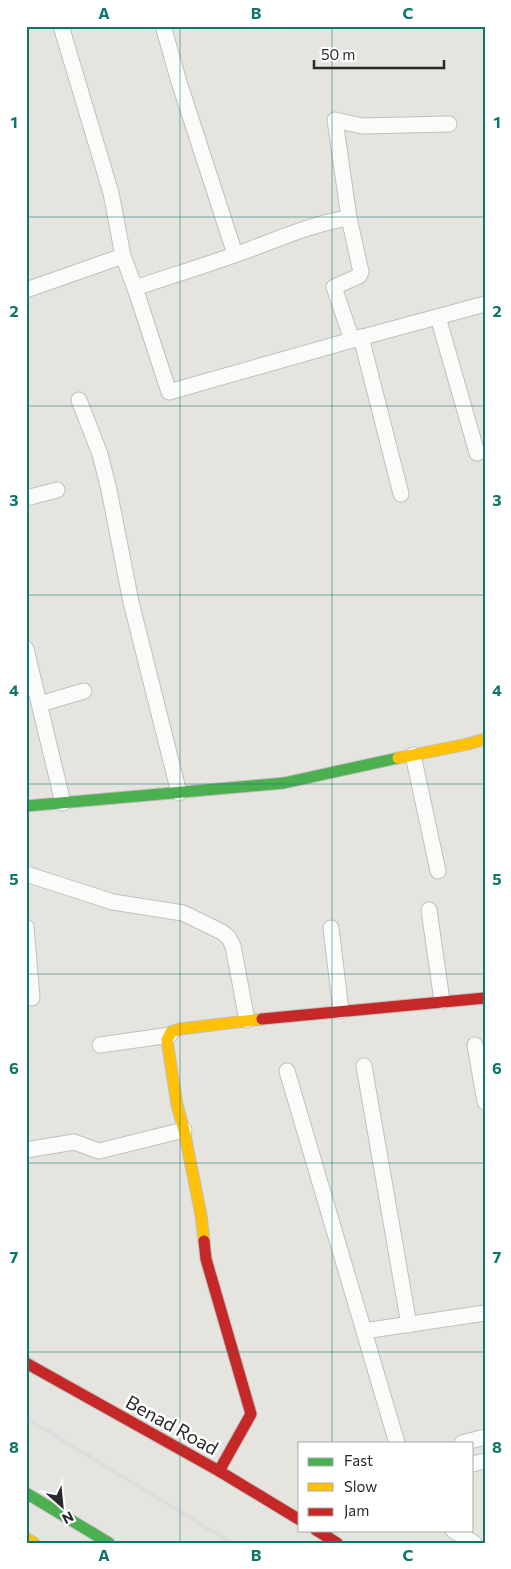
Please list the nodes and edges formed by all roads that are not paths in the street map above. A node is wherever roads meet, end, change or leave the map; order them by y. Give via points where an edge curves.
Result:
1 (61, 26) edge
2 (163, 26) edge
3 (449, 124) dead end
4 (349, 218) junction
5 (235, 254) junction
6 (122, 256) junction
7 (135, 288) junction
8 (26, 290) edge
9 (485, 304) edge
10 (438, 317) junction
11 (356, 338) junction
12 (80, 400) dead end
13 (477, 453) dead end
14 (56, 490) dead end
15 (401, 494) dead end
16 (26, 498) edge
17 (26, 649) edge
18 (84, 691) dead end
19 (40, 704) junction
20 (485, 739) edge
21 (413, 754) junction
22 (179, 793) junction
23 (63, 803) junction
24 (26, 806) edge
25 (438, 871) dead end
26 (26, 874) edge
27 (429, 910) dead end
28 (26, 927) edge
29 (331, 928) dead end
30 (32, 998) dead end
31 (485, 998) edge
32 (442, 1001) junction
33 (341, 1012) junction
34 (247, 1020) junction
35 (170, 1035) junction
36 (100, 1045) dead end
37 (475, 1045) dead end
38 (364, 1066) dead end
39 (287, 1071) dead end
40 (485, 1102) edge
41 (184, 1130) junction
42 (26, 1150) edge
43 (485, 1313) edge
44 (409, 1324) junction
45 (364, 1331) junction
46 (26, 1363) edge
47 (485, 1437) edge
48 (396, 1442) edge
49 (466, 1442) edge
50 (219, 1471) junction
51 (26, 1493) edge
52 (298, 1519) edge
53 (319, 1532) edge
54 (456, 1532) edge
55 (26, 1538) edge
56 (34, 1543) edge
57 (108, 1543) edge
58 (337, 1543) edge
59 (474, 1543) edge

1 - 6 street via 111,193
2 - 5 street
3 - 4 street via 384,127 335,120
4 - 5 street
4 - 11 street via 361,272 359,276 334,287
5 - 7 street
6 - 7 street
6 - 8 street
7 - 11 street via 169,392
9 - 10 street
10 - 11 street
10 - 13 street
11 - 15 street
12 - 22 street via 100,454 131,602
14 - 16 street
17 - 19 street
18 - 19 street
19 - 23 street
20 - 21 street
21 - 22 street via 284,783
21 - 25 street
22 - 23 street
23 - 24 street
26 - 34 street via 113,902 183,912 222,932 232,946
27 - 32 street
28 - 30 street
29 - 33 street
31 - 32 street
32 - 33 street
33 - 34 street
34 - 35 street via 180,1029
35 - 36 street
35 - 41 street via 167,1040
37 - 40 street
38 - 44 street
39 - 45 street
41 - 42 street via 98,1151 74,1142
41 - 50 street via 206,1259 251,1414
43 - 44 street
44 - 45 street
45 - 48 street
46 - 50 street, Benad Road
47 - 49 street
50 - 52 street, Benad Road
51 - 57 street
53 - 58 street
54 - 59 street
55 - 56 street

